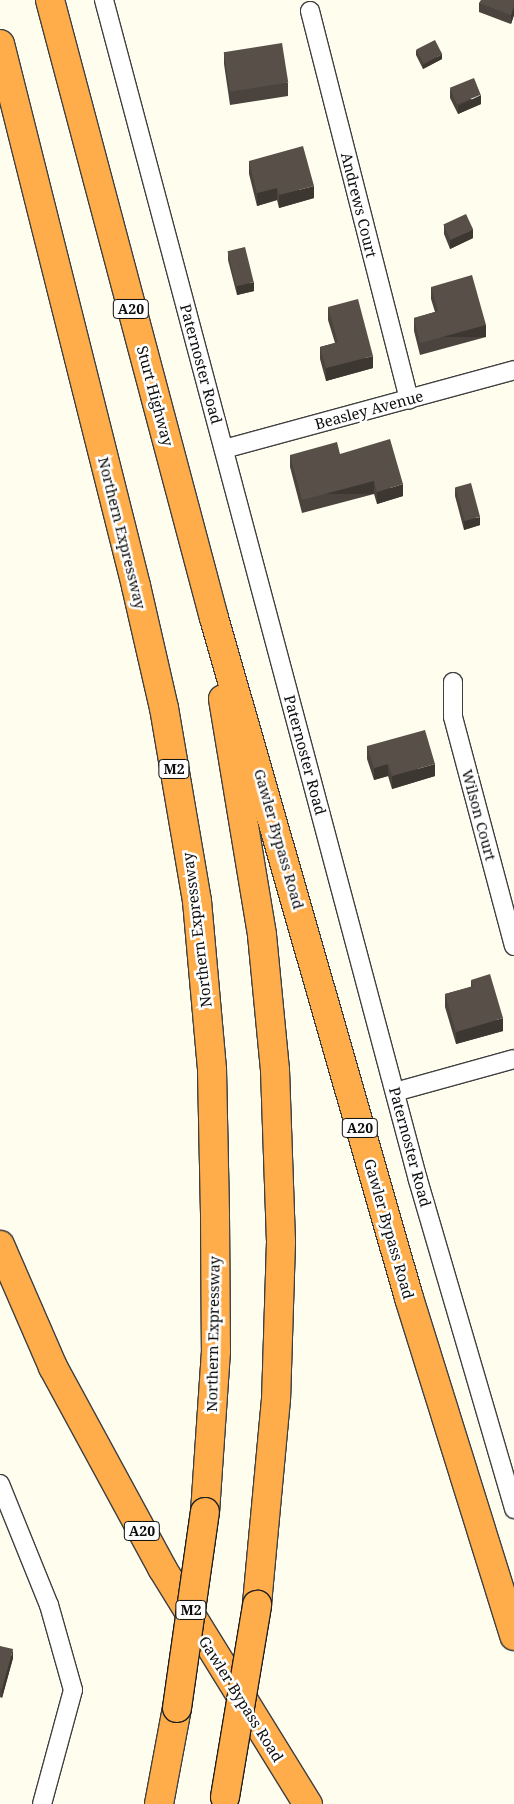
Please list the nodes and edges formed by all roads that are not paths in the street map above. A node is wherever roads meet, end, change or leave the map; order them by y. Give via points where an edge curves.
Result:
1 (50, 0) edge
2 (104, 0) edge
3 (310, 11) dead end
4 (0, 44) edge
5 (514, 370) edge
6 (409, 400) junction
7 (224, 449) junction
8 (214, 618) junction
9 (453, 682) dead end
10 (514, 946) edge
11 (514, 1059) edge
12 (395, 1092) junction
13 (0, 1245) edge
14 (0, 1484) edge
15 (514, 1509) edge
16 (514, 1636) edge
17 (224, 1800) edge
18 (42, 1804) edge
19 (159, 1804) edge
20 (308, 1804) edge

1 - 8 highway, Sturt Highway / A20
2 - 7 street, Paternoster Road
3 - 6 street, Andrews Court
4 - 19 highway, Northern Expressway / M2, bridge via 164,708 197,901 212,1070 216,1351 204,1512 178,1708
5 - 6 street, Beasley Avenue
6 - 7 street, Beasley Avenue
7 - 12 street, Paternoster Road
8 - 16 highway, Gawler Bypass Road / A20 via 406,1289
8 - 17 highway, bridge via 262,935 275,1070 281,1242 276,1389 257,1605
9 - 10 street, Wilson Court via 452,717
11 - 12 street
12 - 15 street, Paternoster Road
13 - 20 highway, Gawler Bypass Road / A20 via 53,1367 162,1568
14 - 18 street via 49,1606 73,1690

